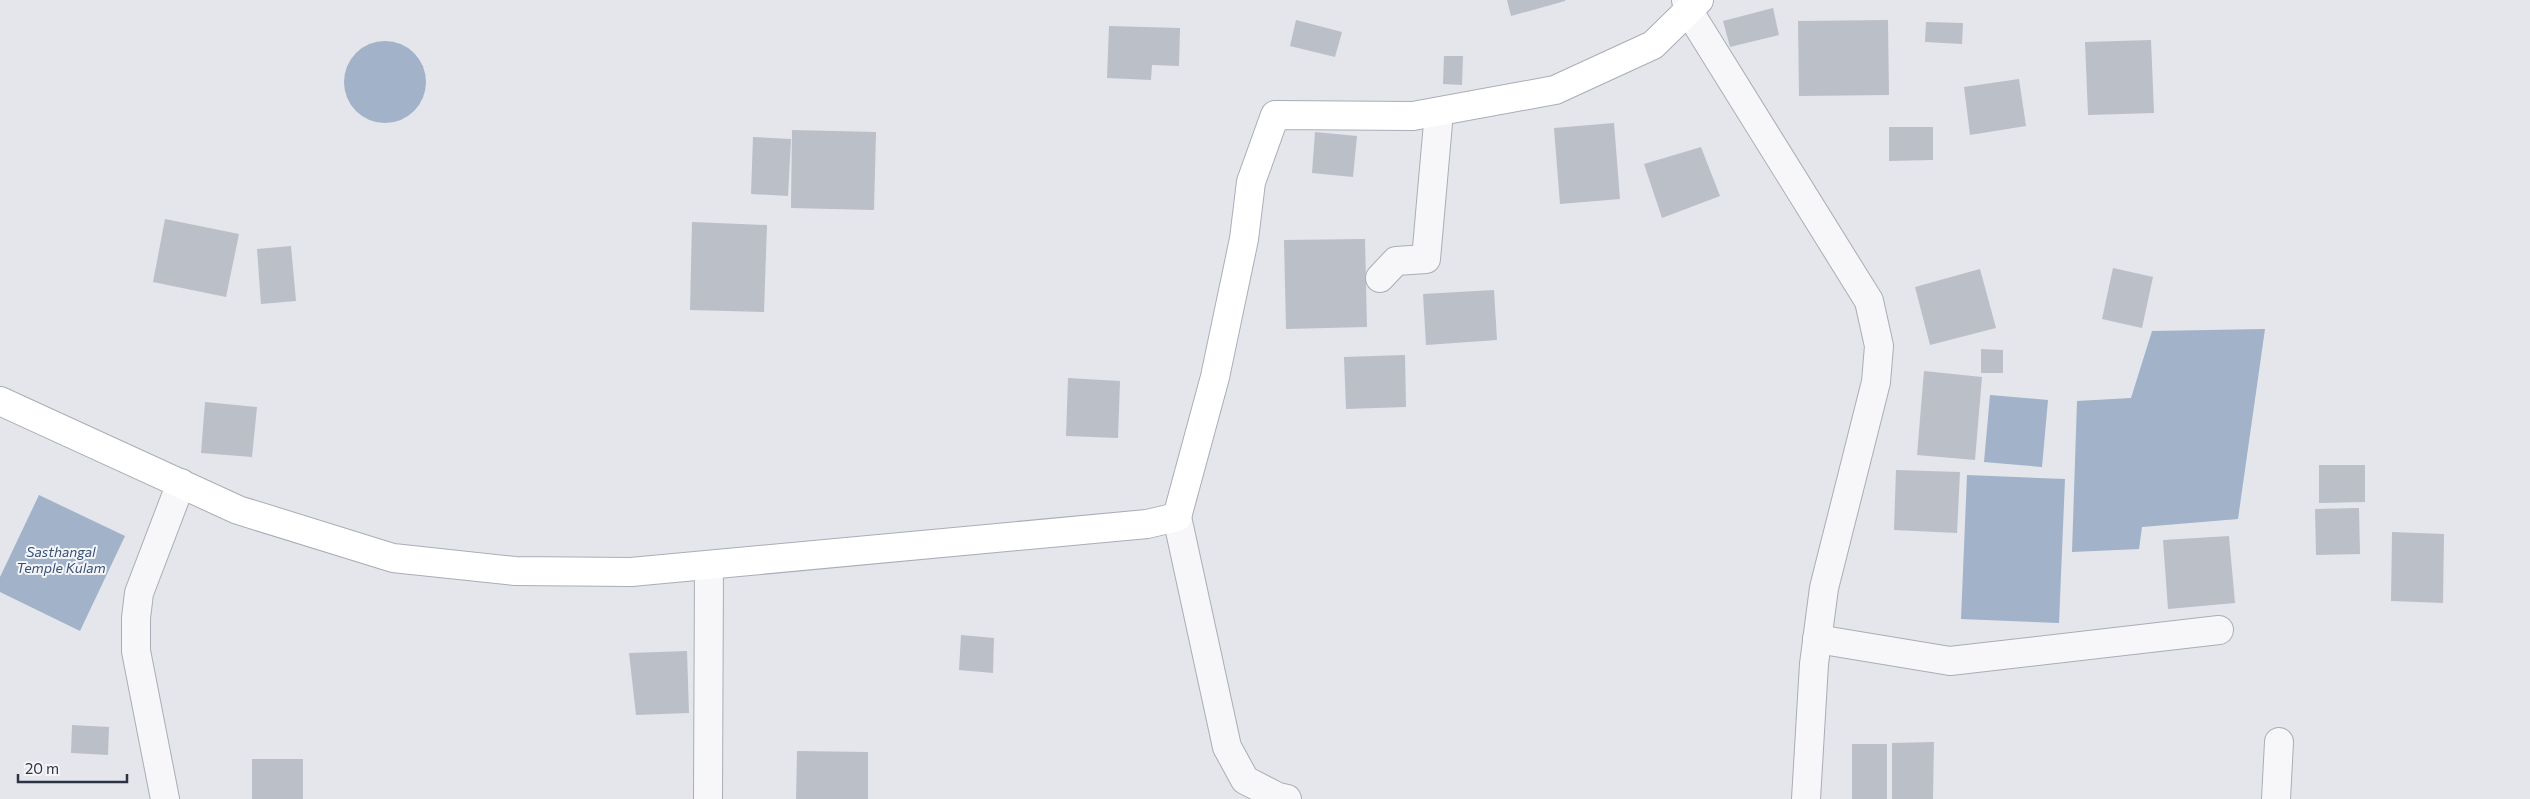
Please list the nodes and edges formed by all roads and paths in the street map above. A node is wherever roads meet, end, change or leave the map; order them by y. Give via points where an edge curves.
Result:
1 (1691, 4) edge
2 (1439, 112) junction
3 (1380, 278) dead end
4 (0, 401) edge
5 (181, 483) junction
6 (1177, 516) junction
7 (709, 565) junction
8 (2219, 630) dead end
9 (1817, 639) junction
10 (2278, 742) dead end
11 (165, 799) edge
12 (708, 799) edge
13 (1287, 799) edge
14 (1806, 799) edge
15 (2276, 799) edge

1 - 2 street via 1653,45 1555,90
1 - 9 street via 1869,301 1879,346 1876,382 1824,588
2 - 3 street via 1426,259 1396,261
2 - 6 street via 1413,116 1275,115 1252,182 1244,239 1214,378
4 - 5 street
5 - 7 street via 238,510 393,558 515,571 631,572
5 - 11 street via 139,593 136,618 136,651
6 - 7 street via 1130,526
6 - 13 street via 1227,747 1245,780
7 - 12 street
8 - 9 street via 1950,662
9 - 14 street
10 - 15 street

